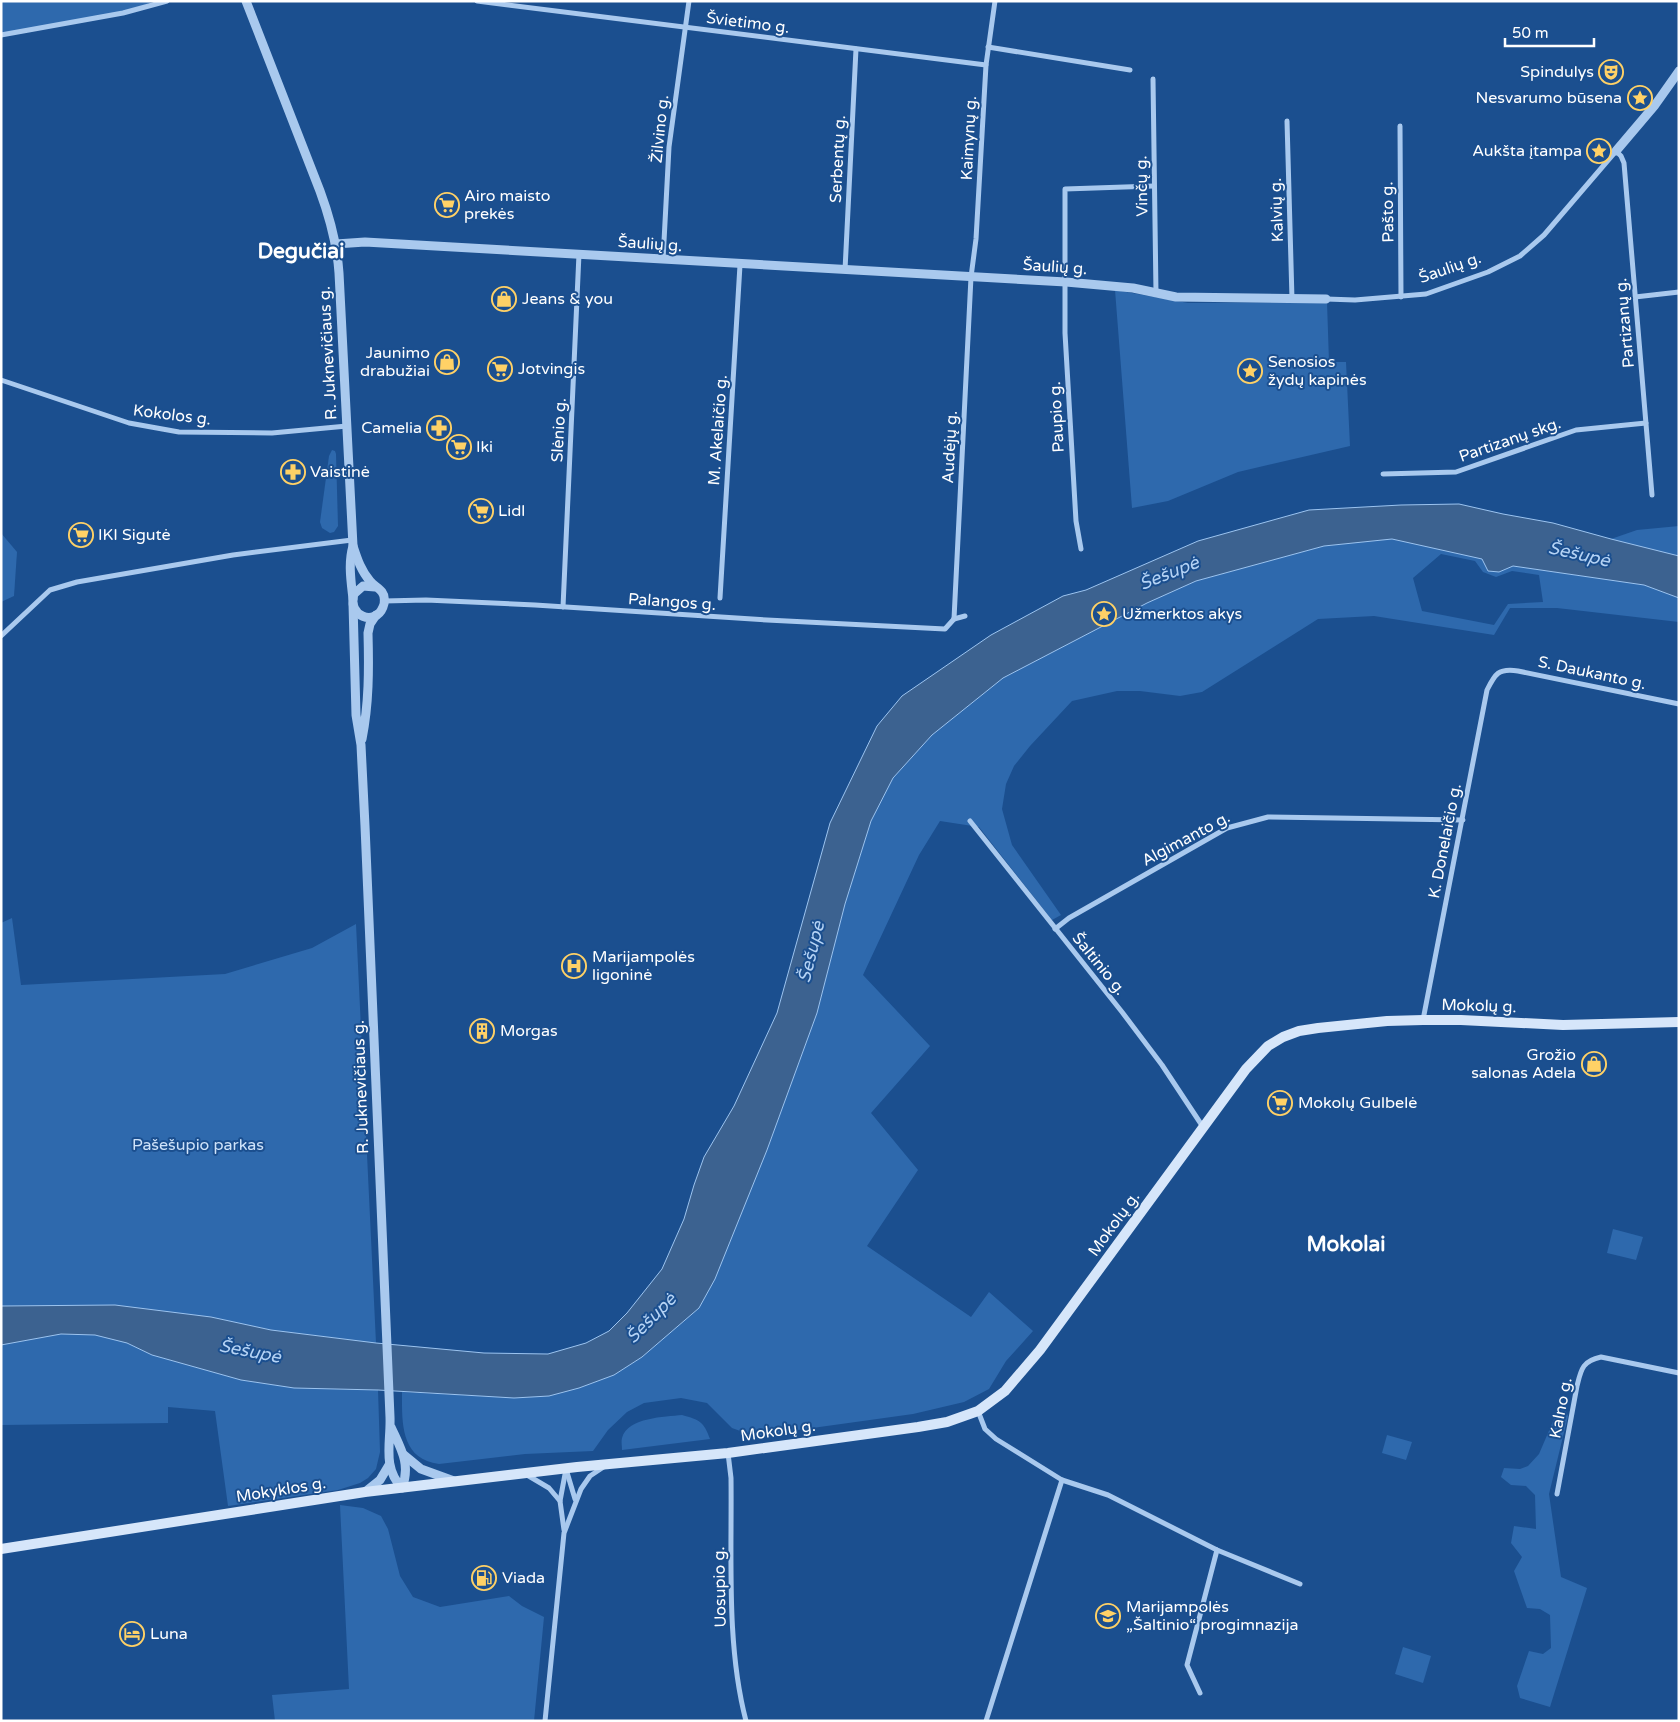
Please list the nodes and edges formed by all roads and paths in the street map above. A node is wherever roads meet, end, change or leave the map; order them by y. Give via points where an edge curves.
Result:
1 (166, 1) edge
2 (246, 1) edge
3 (477, 1) edge
4 (689, 1) edge
5 (995, 1) edge
6 (685, 28) junction
7 (1, 35) edge
8 (988, 47) junction
9 (856, 49) junction
10 (986, 65) junction
11 (1130, 70) dead end
12 (1679, 71) edge
13 (1153, 79) dead end
14 (1288, 121) dead end
15 (1400, 126) dead end
16 (1616, 151) junction
17 (1154, 186) junction
18 (336, 244) junction
19 (579, 254) junction
20 (663, 260) junction
21 (740, 265) junction
22 (845, 270) junction
23 (971, 277) junction
24 (1066, 282) junction
25 (1679, 292) edge
26 (1156, 293) junction
27 (1402, 297) junction
28 (1635, 297) junction
29 (1292, 299) junction
30 (1326, 300) joint
31 (1, 380) edge
32 (1646, 423) junction
33 (347, 426) junction
34 (1382, 474) dead end
35 (1652, 495) dead end
36 (352, 543) junction
37 (1081, 549) dead end
38 (375, 586) junction
39 (720, 598) dead end
40 (384, 601) junction
41 (353, 602) junction
42 (563, 607) junction
43 (376, 616) junction
44 (965, 616) dead end
45 (954, 619) junction
46 (1, 636) edge
47 (1500, 671) joint
48 (1679, 704) edge
49 (361, 745) junction
50 (1463, 820) junction
51 (970, 821) dead end
52 (1054, 929) junction
53 (1423, 1020) junction
54 (1679, 1022) edge
55 (1203, 1127) junction
56 (1679, 1373) edge
57 (978, 1411) junction
58 (391, 1427) junction
59 (728, 1453) junction
60 (404, 1455) junction
61 (389, 1465) junction
62 (607, 1465) junction
63 (566, 1469) junction
64 (525, 1474) junction
65 (1062, 1480) junction
66 (457, 1482) junction
67 (402, 1488) junction
68 (365, 1492) junction
69 (1557, 1494) dead end
70 (576, 1500) junction
71 (560, 1501) junction
72 (564, 1533) junction
73 (1, 1549) edge
74 (1218, 1550) junction
75 (1300, 1584) dead end
76 (1200, 1693) dead end
77 (545, 1721) edge
78 (746, 1721) edge
79 (986, 1721) edge

1 - 7 street via 123,13
2 - 18 street, R. Juknevičiaus g. via 320,191
3 - 6 street, Švietimo g.
4 - 6 street, Žilvino g.
5 - 8 street, Kaimynų g.
6 - 9 street, Švietimo g.
6 - 20 street, Žilvino g. via 669,147
8 - 10 street, Kaimynų g.
8 - 11 street
9 - 10 street, Švietimo g.
9 - 22 street, Serbentų g.
10 - 23 street, Kaimynų g.
12 - 16 street, Šaulių g.
13 - 17 street, Vinčų g.
14 - 29 street, Kalvių g.
15 - 27 street, Pašto g.
16 - 27 street, Šaulių g. via 1544,235 1520,256 1488,272 1426,294
16 - 28 street, Partizanų g. via 1624,163
17 - 24 street, Paupio g. via 1065,189
17 - 26 street, Vinčų g.
18 - 19 street, Šaulių g. via 365,242
18 - 33 street, R. Juknevičiaus g.
19 - 20 street, Šaulių g.
19 - 42 street, Slėnio g.
20 - 21 street, Šaulių g.
21 - 22 street, Šaulių g.
21 - 39 street, M. Akelaičio g.
22 - 23 street, Šaulių g.
23 - 24 street, Šaulių g.
23 - 45 street, Audėjų g.
24 - 26 street, Šaulių g.
24 - 37 street, Paupio g. via 1065,343 1076,521
25 - 28 street
26 - 29 street, Šaulių g. via 1176,297
27 - 30 street, Šaulių g.
28 - 32 street, Partizanų g.
29 - 30 street, Šaulių g.
31 - 33 street, Kokolos g. via 130,424 179,432 272,433
32 - 34 street, Partizanų skg. via 1576,430 1456,472
32 - 35 street, Partizanų g.
33 - 36 street, R. Juknevičiaus g.
36 - 38 street, R. Juknevičiaus g. via 362,569
36 - 41 street, R. Juknevičiaus g.
36 - 46 street via 233,555 77,582 50,590
38 - 40 street via 382,592
38 - 41 street via 358,589
40 - 42 street, Palangos g.
40 - 43 street
41 - 43 street via 354,609 362,616
41 - 49 street, R. Juknevičiaus g. via 356,715
42 - 45 street, Palangos g. via 945,629
43 - 49 street, R. Juknevičiaus g. via 368,633 367,714
44 - 45 street
47 - 48 street, S. Daukanto g. via 1518,671
47 - 50 street, K. Donelaičio g. via 1487,690
49 - 58 street, R. Juknevičiaus g.
50 - 52 street, Algimanto g. via 1268,816 1227,828
50 - 53 street, K. Donelaičio g.
51 - 52 street, Šaltinio g.
52 - 55 street, Šaltinio g. via 1162,1065
53 - 54 main road, Mokolų g. via 1563,1025
53 - 55 main road, Mokolų g. via 1318,1028 1283,1037 1257,1056
55 - 57 main road, Mokolų g. via 1040,1350 1004,1391
56 - 69 street, Kalno g. via 1601,1357 1585,1364 1577,1386
57 - 59 main road, Mokolų g. via 948,1422
57 - 65 street via 985,1429 996,1439
58 - 60 street, R. Juknevičiaus g.
58 - 61 street, R. Juknevičiaus g.
59 - 62 main road, Mokolų g.
59 - 78 street, Uosupio g. via 734,1632
60 - 66 street via 421,1469
60 - 67 street, R. Juknevičiaus g. via 406,1477
61 - 67 street
61 - 68 street via 380,1480
62 - 63 main road, Mokolų g.
62 - 70 street via 586,1481
63 - 64 main road, Mokyklos g.
63 - 70 street
63 - 71 street
64 - 66 main road, Mokyklos g.
64 - 71 street via 549,1488
65 - 74 street via 1108,1495
65 - 79 street
66 - 67 main road, Mokyklos g.
67 - 68 main road, Mokyklos g.
68 - 73 main road, Mokyklos g.
70 - 72 street
71 - 72 street
72 - 77 street
74 - 75 street
74 - 76 street via 1187,1665

